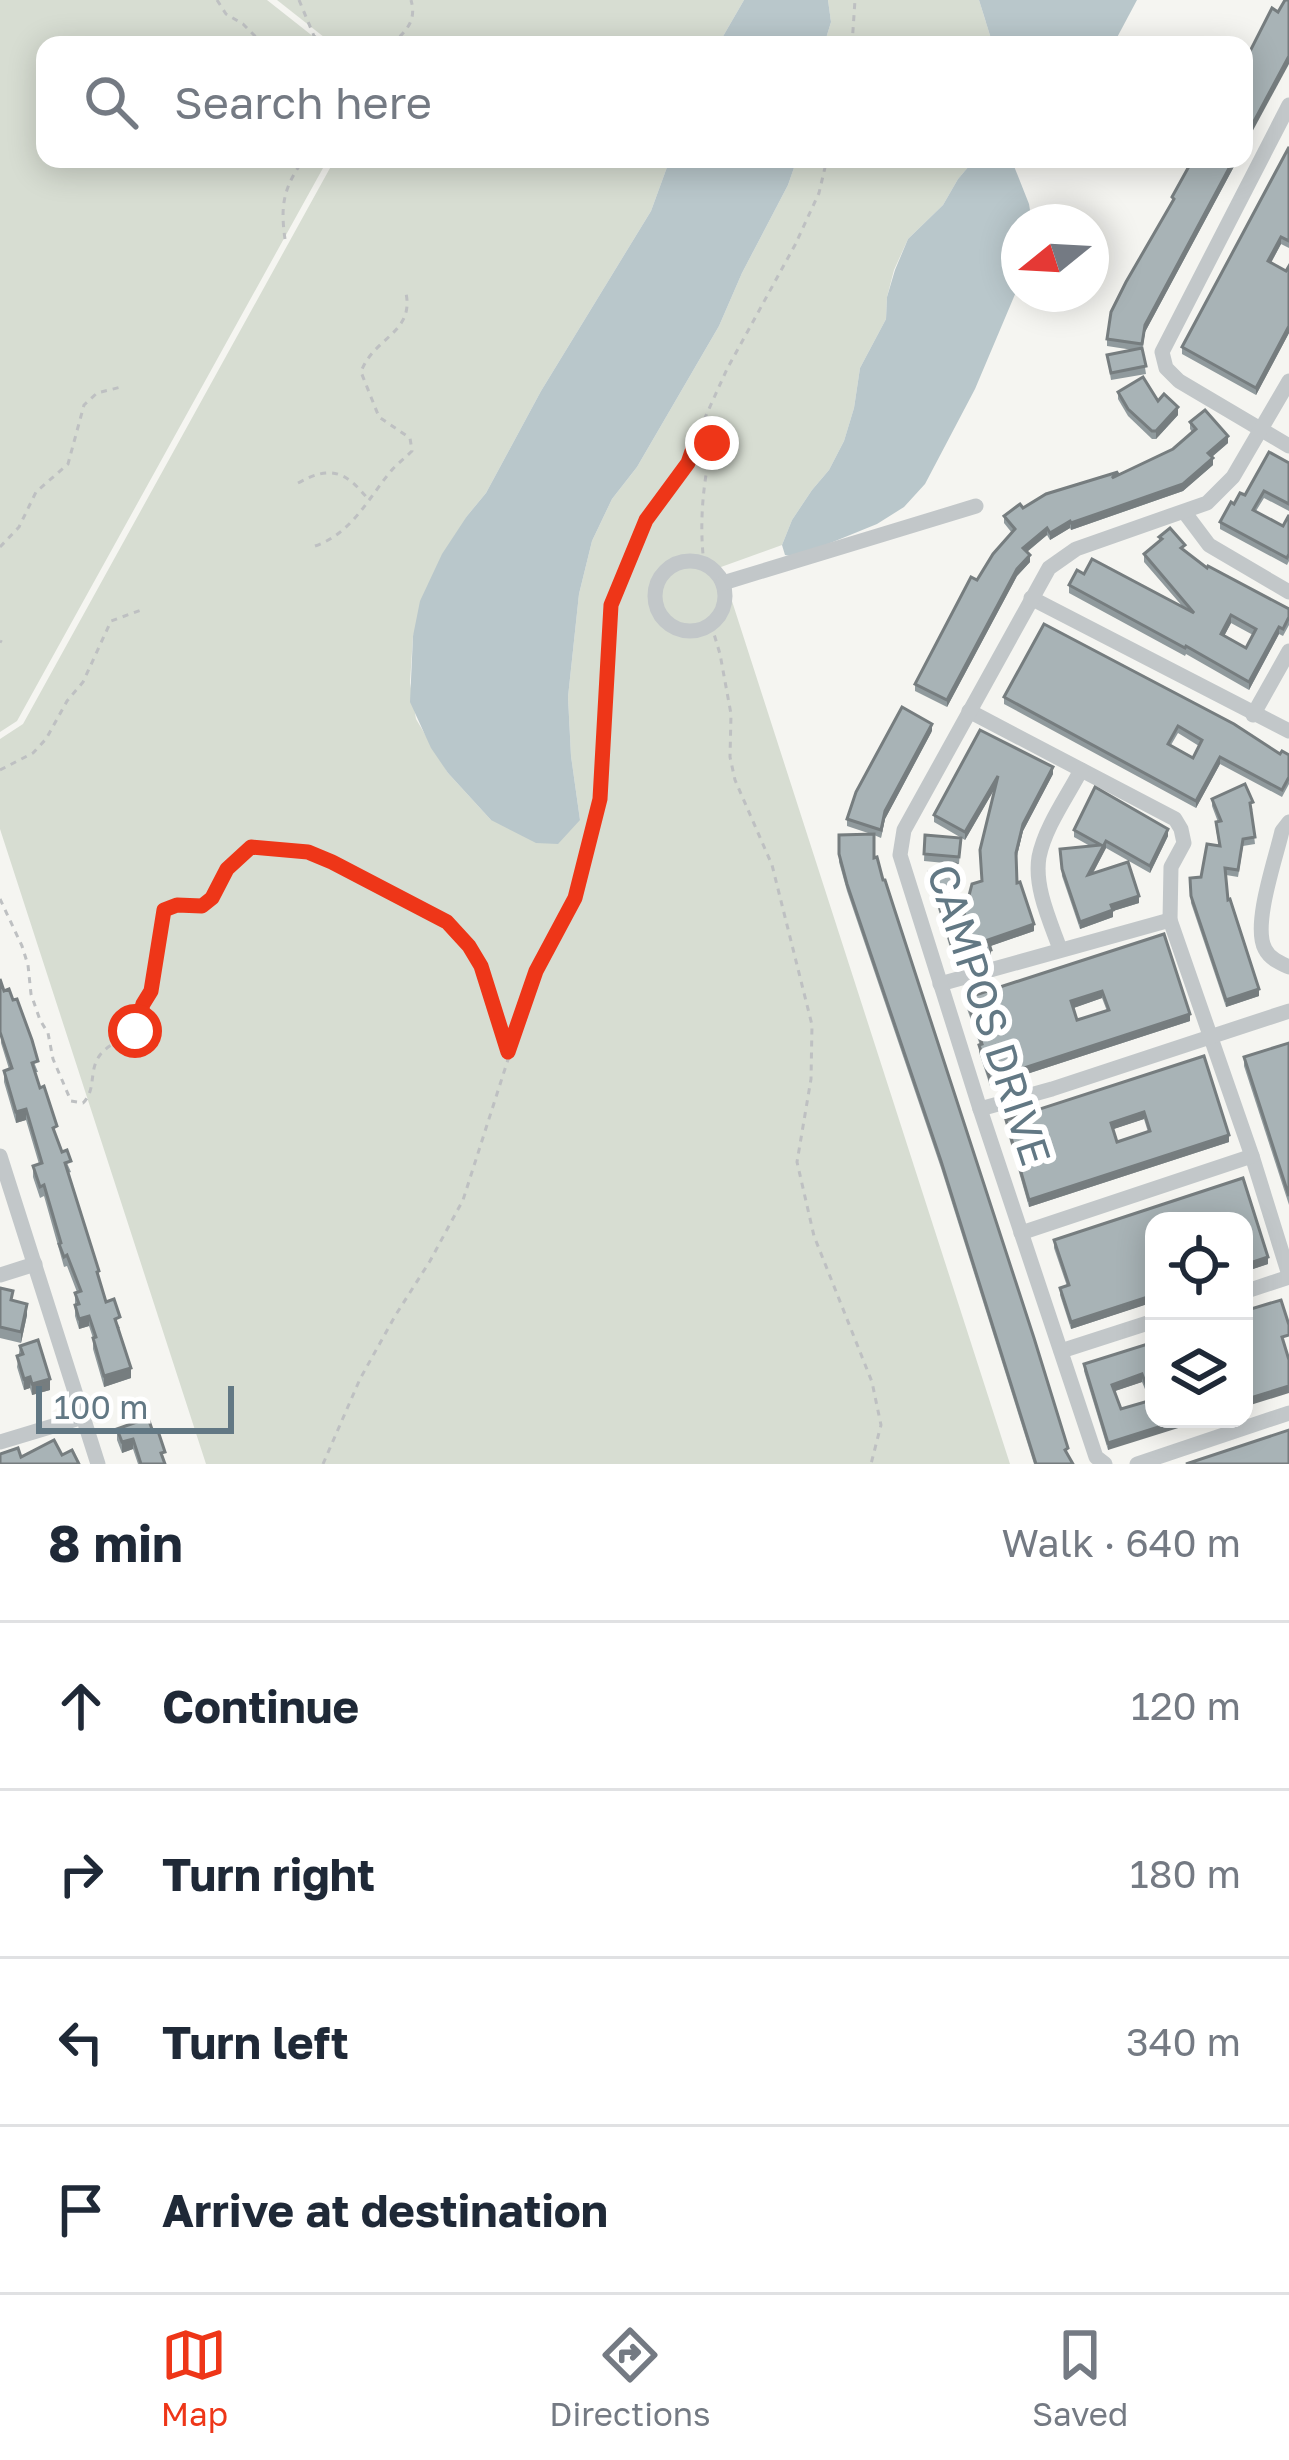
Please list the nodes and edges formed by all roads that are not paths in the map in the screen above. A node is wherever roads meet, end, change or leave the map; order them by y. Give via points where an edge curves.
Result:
1 (1287, 116) edge
2 (1289, 381) edge
3 (1262, 430) junction
4 (1289, 446) edge
5 (976, 506) dead end
6 (1185, 513) junction
7 (723, 583) junction
8 (1289, 592) edge
9 (1031, 598) junction
10 (1289, 651) edge
11 (969, 711) junction
12 (1253, 715) junction
13 (1289, 731) edge
14 (1081, 770) junction
15 (1289, 822) edge
16 (1170, 920) junction
17 (1060, 950) junction
18 (1289, 967) edge
19 (940, 984) junction
20 (1289, 1011) edge
21 (1210, 1035) junction
22 (980, 1109) junction
23 (0, 1156) edge
24 (1252, 1156) junction
25 (1021, 1233) junction
26 (35, 1264) junction
27 (0, 1275) edge
28 (1289, 1276) edge
29 (1253, 1289) edge
30 (1145, 1324) edge
31 (1061, 1352) junction
32 (1289, 1413) edge
33 (83, 1417) junction
34 (0, 1442) edge
35 (98, 1464) edge
36 (1106, 1464) edge
37 (1137, 1464) edge

1 - 3 street via 1162,352 1179,382
2 - 3 street, CAMPOS DRIVE
3 - 4 street
3 - 6 street, CAMPOS DRIVE via 1234,478
5 - 7 street
6 - 8 street via 1209,545
6 - 9 street, CAMPOS DRIVE via 1076,549 1049,568
7 - 7 street via 704,563 672,566 655,594 661,616 690,631 711,624 724,605
9 - 11 street, CAMPOS DRIVE
9 - 12 street
10 - 12 street
11 - 14 street
11 - 19 street, CAMPOS DRIVE via 904,830 900,855
12 - 13 street
14 - 16 street via 1181,829
14 - 17 street via 1039,856
15 - 18 street via 1260,929 1270,957
16 - 17 street
16 - 21 street
17 - 19 street
19 - 22 street, CAMPOS DRIVE
20 - 21 street
21 - 22 street
21 - 24 street
22 - 25 street, CAMPOS DRIVE
23 - 26 street
24 - 25 street
24 - 28 street
25 - 31 street, CAMPOS DRIVE
26 - 27 street
26 - 33 street
28 - 29 street
30 - 31 street
31 - 36 street, CAMPOS DRIVE via 1096,1457
32 - 37 street
33 - 34 street
33 - 35 street

